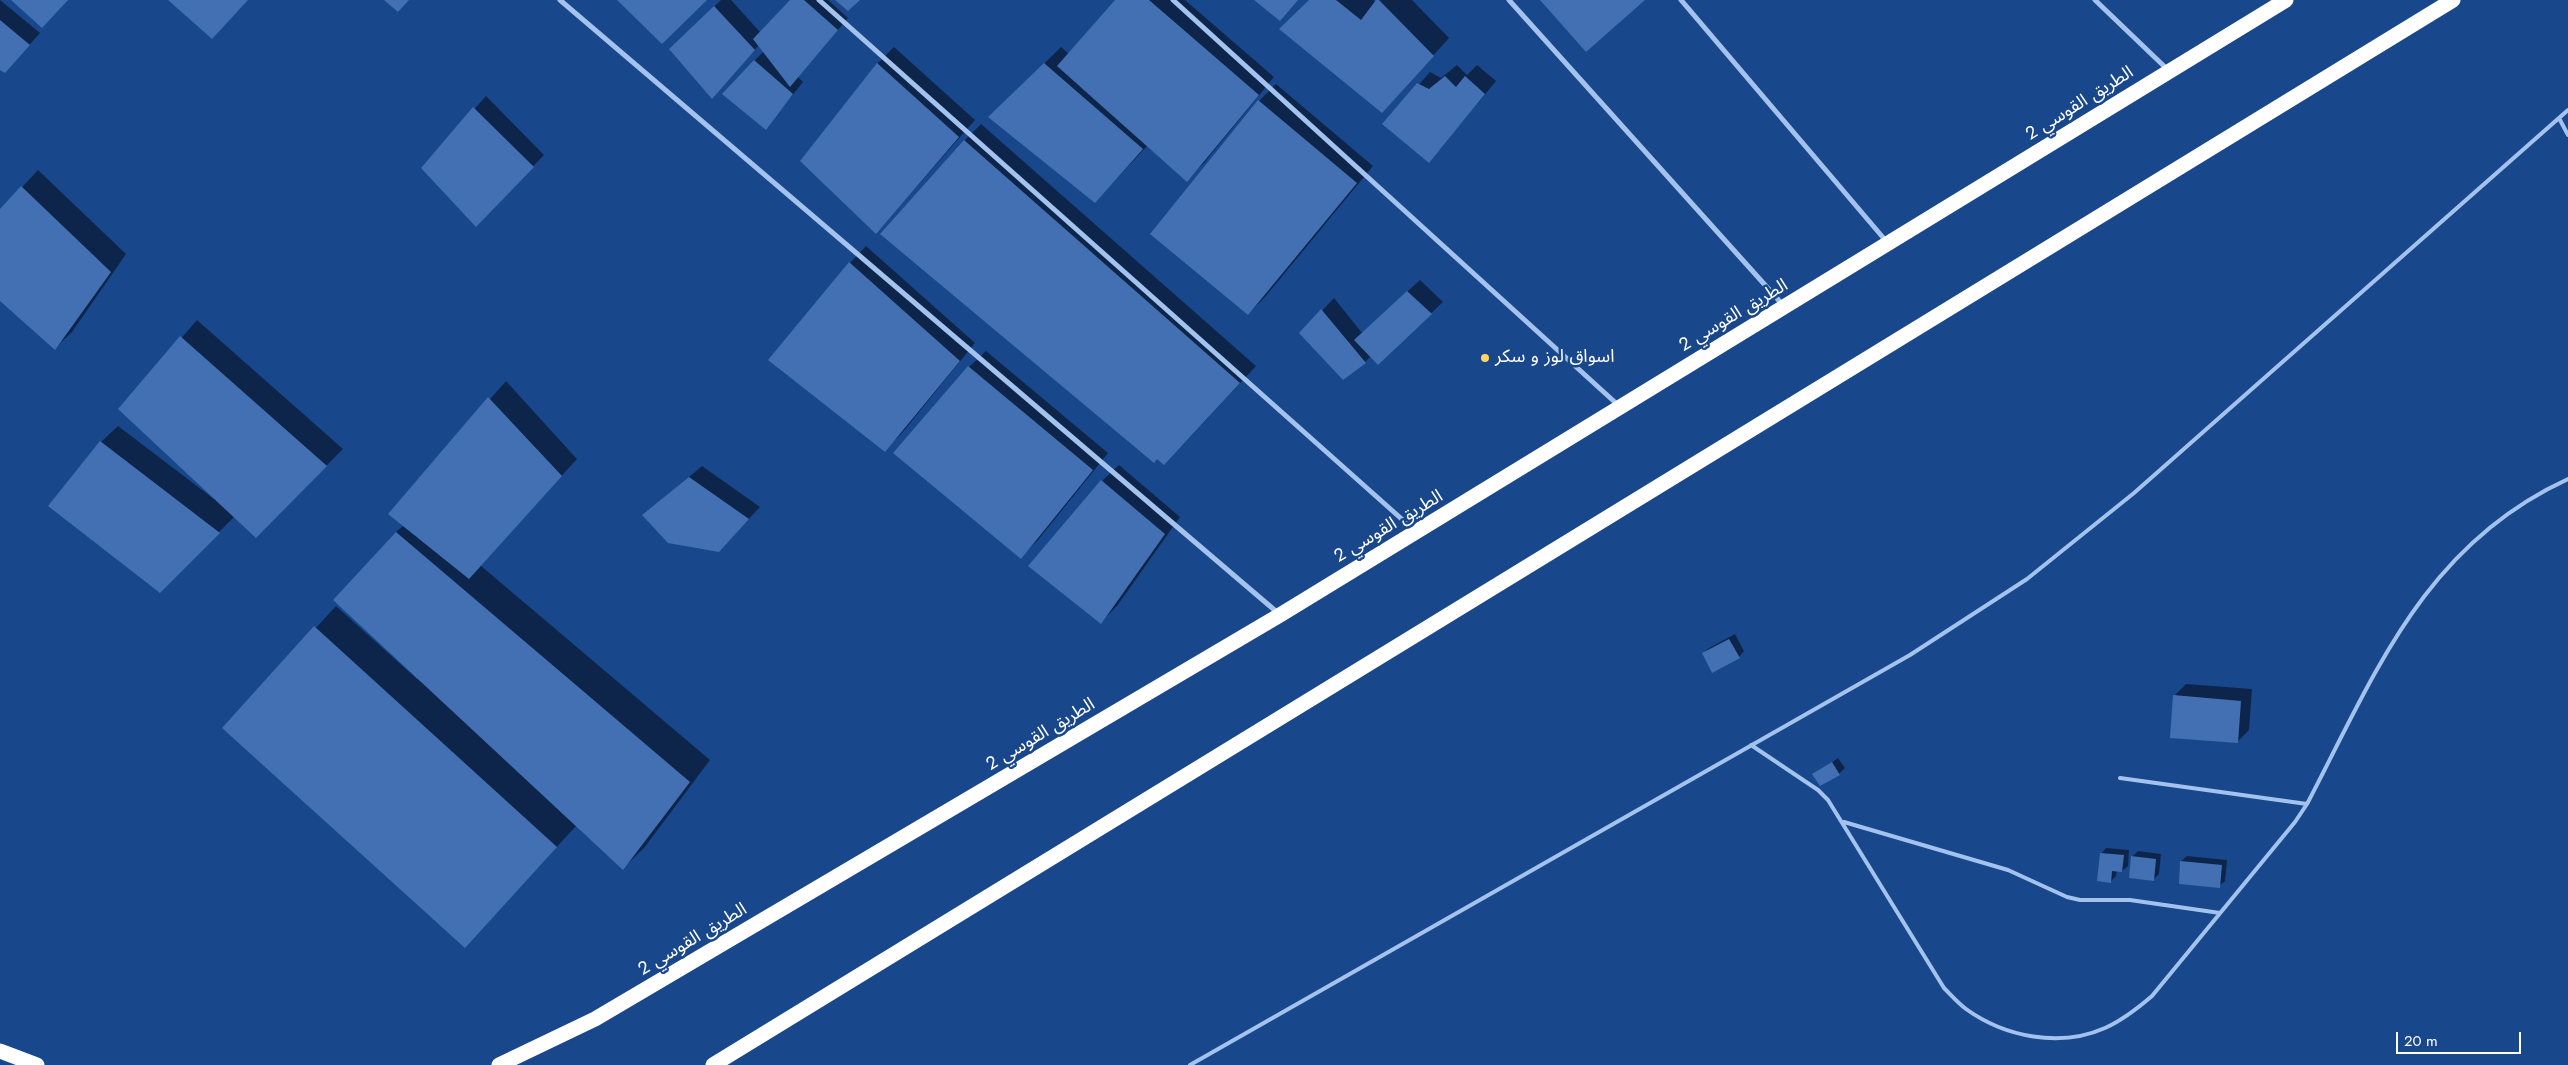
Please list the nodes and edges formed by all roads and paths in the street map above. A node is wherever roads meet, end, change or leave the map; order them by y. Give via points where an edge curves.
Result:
1 (560, 0) edge
2 (818, 0) edge
3 (1173, 0) edge
4 (1509, 0) edge
5 (1682, 0) edge
6 (2095, 0) edge
7 (2286, 0) edge
8 (2453, 0) edge
9 (2170, 71) junction
10 (2568, 110) edge
11 (2559, 118) junction
12 (2568, 135) edge
13 (1888, 244) junction
14 (1785, 307) junction
15 (1620, 407) junction
16 (2568, 479) edge
17 (1417, 532) junction
18 (1280, 615) junction
19 (1751, 745) junction
20 (2120, 778) dead end
21 (2307, 804) junction
22 (1844, 822) junction
23 (2220, 914) junction
24 (0, 1051) edge
25 (37, 1065) edge
26 (499, 1065) edge
27 (713, 1065) edge
28 (1190, 1065) edge

1 - 18 street
2 - 17 street
3 - 15 street
4 - 14 street
5 - 13 street
6 - 9 street
7 - 9 highway, الطريق القوسي 2
8 - 27 highway
9 - 13 highway, الطريق القوسي 2
10 - 11 lane
11 - 12 lane
11 - 19 lane via 2074,543 1969,618 1910,655
13 - 14 highway, الطريق القوسي 2
14 - 15 highway, الطريق القوسي 2
15 - 17 highway, الطريق القوسي 2
16 - 21 lane via 2536,493 2472,543 2417,604 2374,673
17 - 18 highway, الطريق القوسي 2
18 - 26 highway, الطريق القوسي 2 via 596,1019
19 - 22 lane via 1818,790
19 - 28 lane
20 - 21 lane
21 - 23 lane
22 - 23 lane via 2000,867 2067,897 2130,900
22 - 23 lane via 1944,988 1965,1008 1990,1024 2018,1034 2046,1038 2076,1036 2104,1028 2130,1014 2152,996
24 - 25 highway

